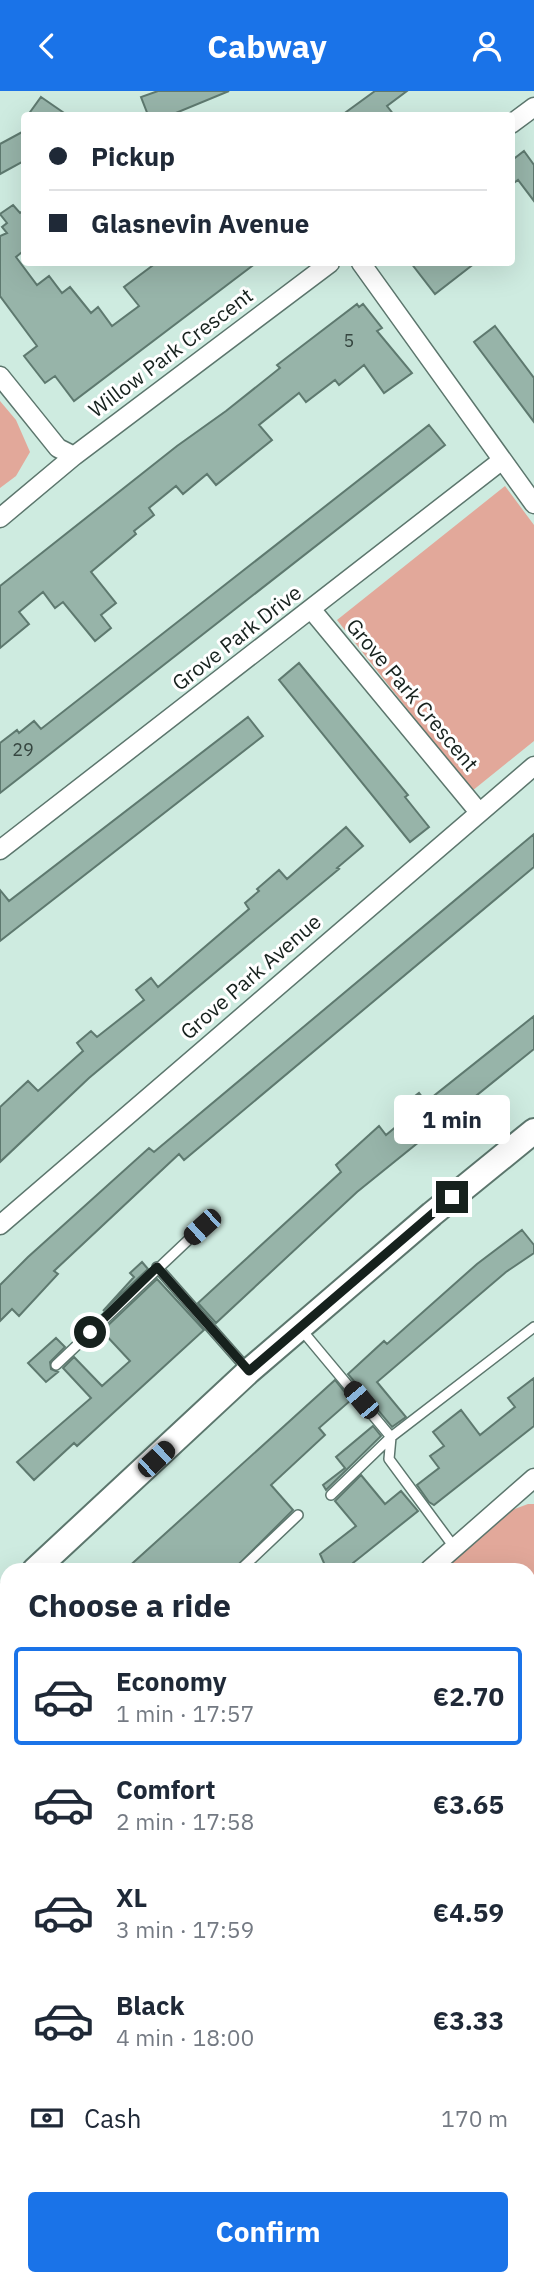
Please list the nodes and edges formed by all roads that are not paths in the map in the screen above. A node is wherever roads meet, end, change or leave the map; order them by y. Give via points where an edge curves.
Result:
1 (534, 107) edge
2 (515, 121) edge
3 (326, 266) edge
4 (363, 266) edge
5 (0, 376) edge
6 (74, 456) junction
7 (501, 461) junction
8 (534, 504) edge
9 (0, 519) edge
10 (311, 609) junction
11 (534, 766) edge
12 (478, 811) junction
13 (0, 850) edge
14 (534, 1131) edge
15 (0, 1225) edge
16 (202, 1227) dead end
17 (157, 1267) junction
18 (299, 1327) junction
19 (534, 1327) edge
20 (56, 1365) dead end
21 (249, 1371) junction
22 (391, 1437) junction
23 (534, 1478) edge
24 (331, 1496) dead end
25 (298, 1514) dead end
26 (454, 1547) junction
27 (43, 1563) edge
28 (247, 1563) edge
29 (437, 1563) edge

1 - 2 street
3 - 6 street, Willow Park Crescent
4 - 7 street
5 - 6 street via 58,448
6 - 9 street, Willow Park Crescent
7 - 8 street
7 - 10 street, Grove Park Drive
10 - 12 street, Grove Park Crescent
10 - 13 street, Grove Park Drive
11 - 12 street, Grove Park Avenue
12 - 15 street, Grove Park Avenue
14 - 18 main road
16 - 17 lane
17 - 20 lane
17 - 21 lane
18 - 21 main road
18 - 22 lane
19 - 22 lane
21 - 27 main road
22 - 24 lane
22 - 26 lane via 389,1459
23 - 26 street
25 - 28 lane
26 - 29 street

